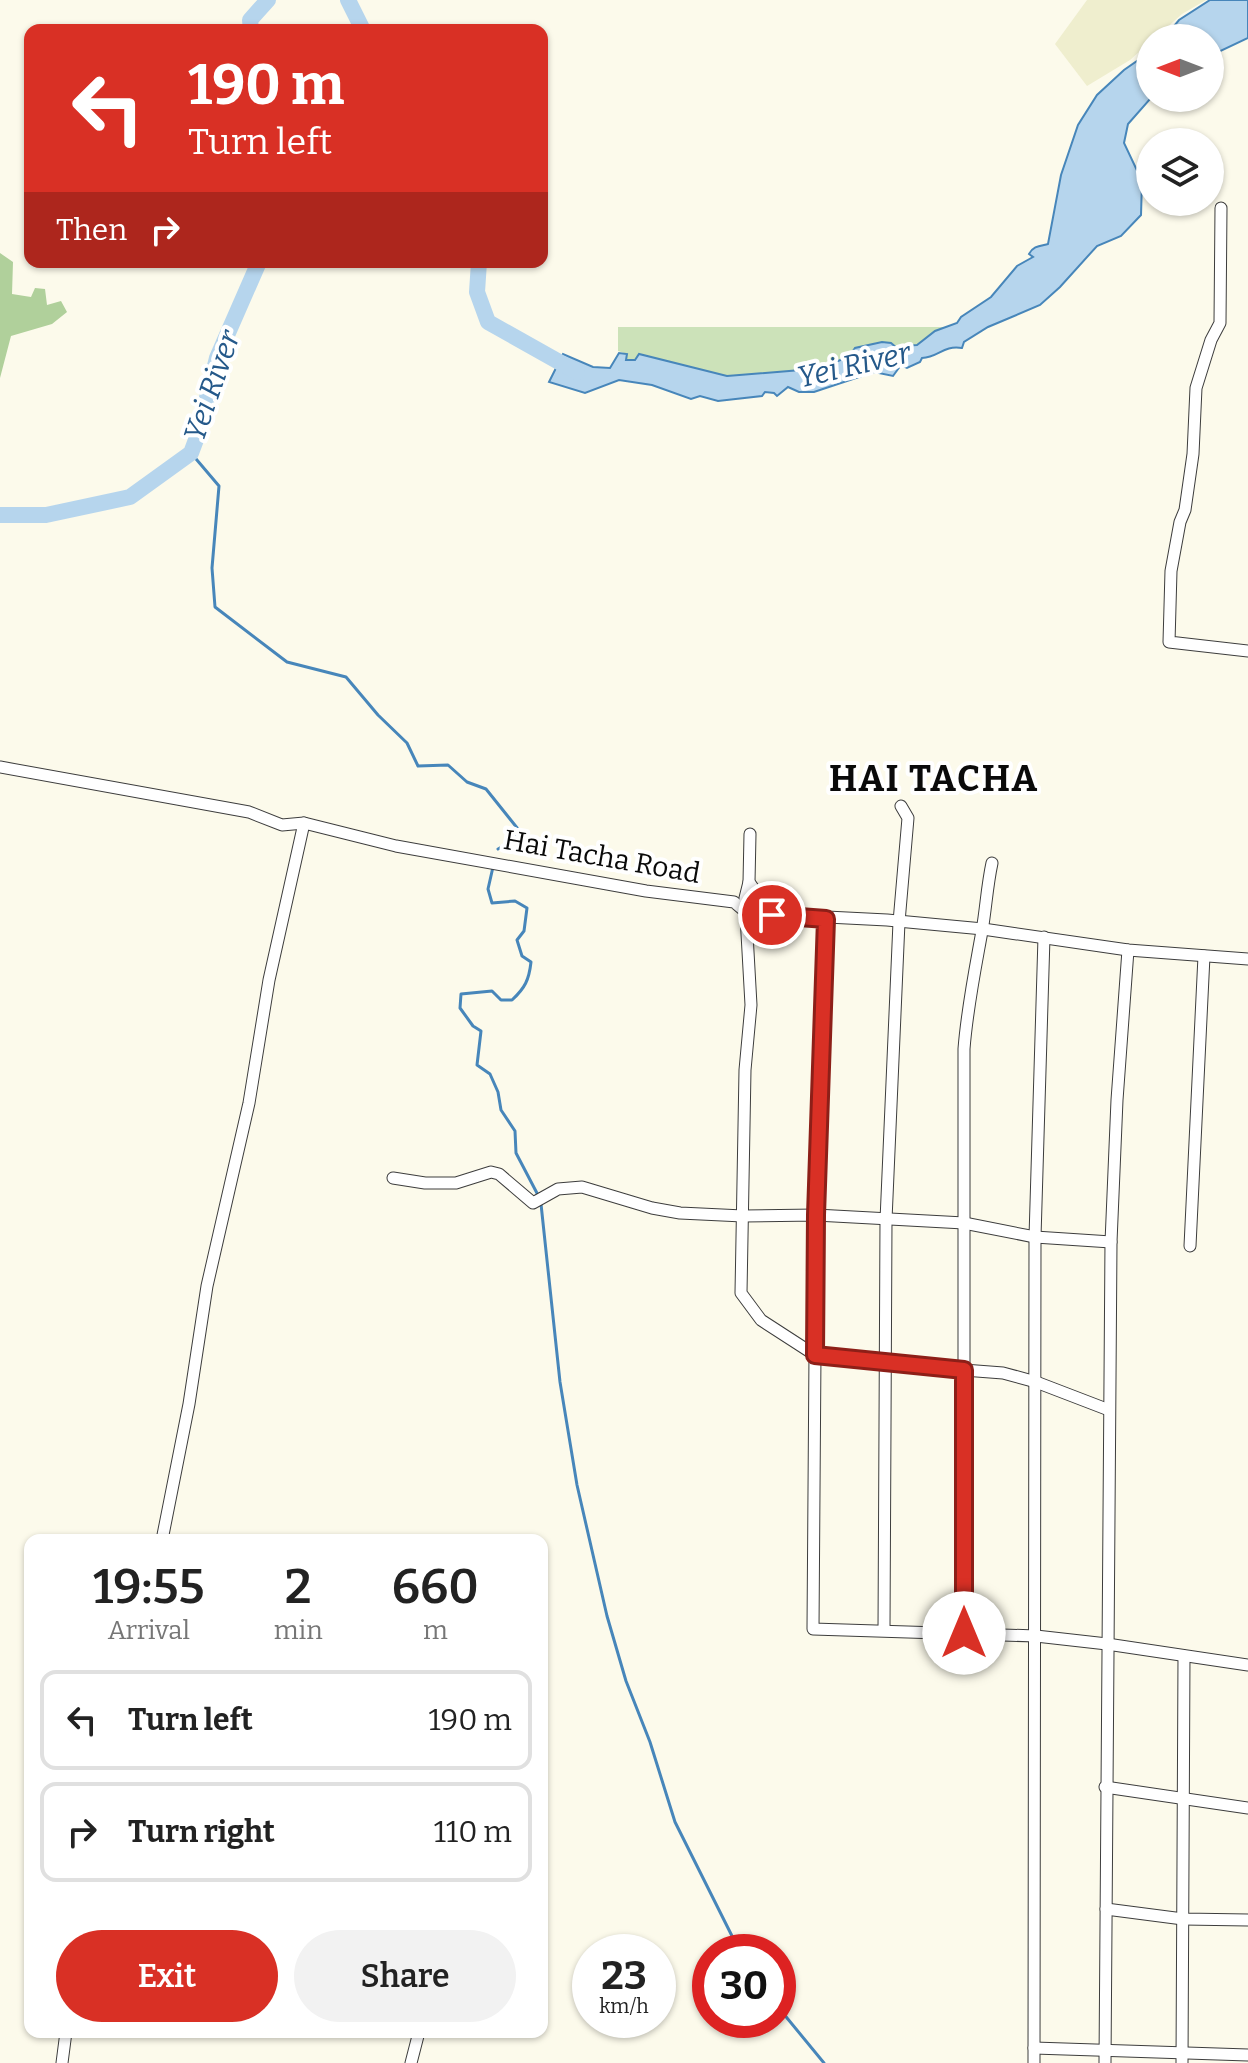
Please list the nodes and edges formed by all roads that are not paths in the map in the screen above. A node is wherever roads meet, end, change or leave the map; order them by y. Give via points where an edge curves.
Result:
1 (1221, 216) edge
2 (1248, 651) edge
3 (0, 767) edge
4 (901, 806) dead end
5 (304, 823) junction
6 (750, 834) dead end
7 (992, 863) dead end
8 (749, 882) junction
9 (747, 913) junction
10 (772, 915) junction
11 (826, 919) junction
12 (899, 922) junction
13 (983, 929) junction
14 (1044, 937) junction
15 (1128, 950) junction
16 (1204, 956) junction
17 (1248, 959) edge
18 (393, 1178) dead end
19 (816, 1215) junction
20 (743, 1216) junction
21 (886, 1220) junction
22 (964, 1223) junction
23 (1035, 1237) junction
24 (1111, 1242) junction
25 (1190, 1246) dead end
26 (815, 1355) junction
27 (885, 1364) junction
28 (964, 1370) junction
29 (1036, 1382) junction
30 (1109, 1410) junction
31 (163, 1534) edge
32 (884, 1630) junction
33 (964, 1633) junction
34 (1036, 1636) junction
35 (1107, 1644) junction
36 (1184, 1656) junction
37 (1248, 1665) edge
38 (1105, 1787) junction
39 (1183, 1798) junction
40 (1248, 1808) edge
41 (1106, 1909) junction
42 (1183, 1919) junction
43 (1248, 1920) edge
44 (65, 2038) edge
45 (417, 2038) edge
46 (1034, 2048) junction
47 (1248, 2055) edge
48 (1105, 2057) edge
49 (1182, 2058) edge
50 (62, 2063) edge
51 (411, 2063) edge
52 (1034, 2063) edge

1 - 2 street via 1220,323 1196,388 1193,454 1171,571 1169,642
3 - 5 street, Hai Tacha Road via 249,812 282,825
4 - 12 street via 908,818
5 - 9 street, Hai Tacha Road via 396,846 734,902
5 - 31 street via 207,1286
6 - 8 street
7 - 13 street
8 - 9 street
8 - 10 street
9 - 10 street, Hai Tacha Road
9 - 20 street via 751,1005
10 - 11 street, Hai Tacha Road
11 - 12 street, Hai Tacha Road
11 - 19 street
12 - 13 street, Hai Tacha Road
12 - 21 street
13 - 14 street, Hai Tacha Road
13 - 22 street via 964,1049
14 - 15 street, Hai Tacha Road
14 - 23 street
15 - 16 street, Hai Tacha Road
15 - 24 street
16 - 17 street, Hai Tacha Road
16 - 25 street
18 - 20 street via 456,1183 491,1172 533,1203 558,1189 582,1187 652,1208
19 - 20 street
19 - 21 street
19 - 26 street
20 - 26 street via 741,1293 761,1320
21 - 22 street
21 - 27 street
22 - 23 street
22 - 28 street
23 - 24 street
23 - 29 street
24 - 30 street
26 - 27 street
26 - 32 street via 813,1629
27 - 28 street
27 - 32 street
28 - 29 street
28 - 33 street
29 - 30 street
29 - 34 street
30 - 35 street
32 - 33 street
33 - 34 street
34 - 35 street
34 - 46 street
35 - 36 street
35 - 38 street
36 - 37 street
36 - 39 street
38 - 39 street
38 - 41 street
39 - 40 street
39 - 42 street
41 - 42 street
41 - 48 street
42 - 43 street
42 - 49 street
44 - 50 street
45 - 51 street
46 - 48 street
46 - 52 street
47 - 49 street
48 - 49 street

